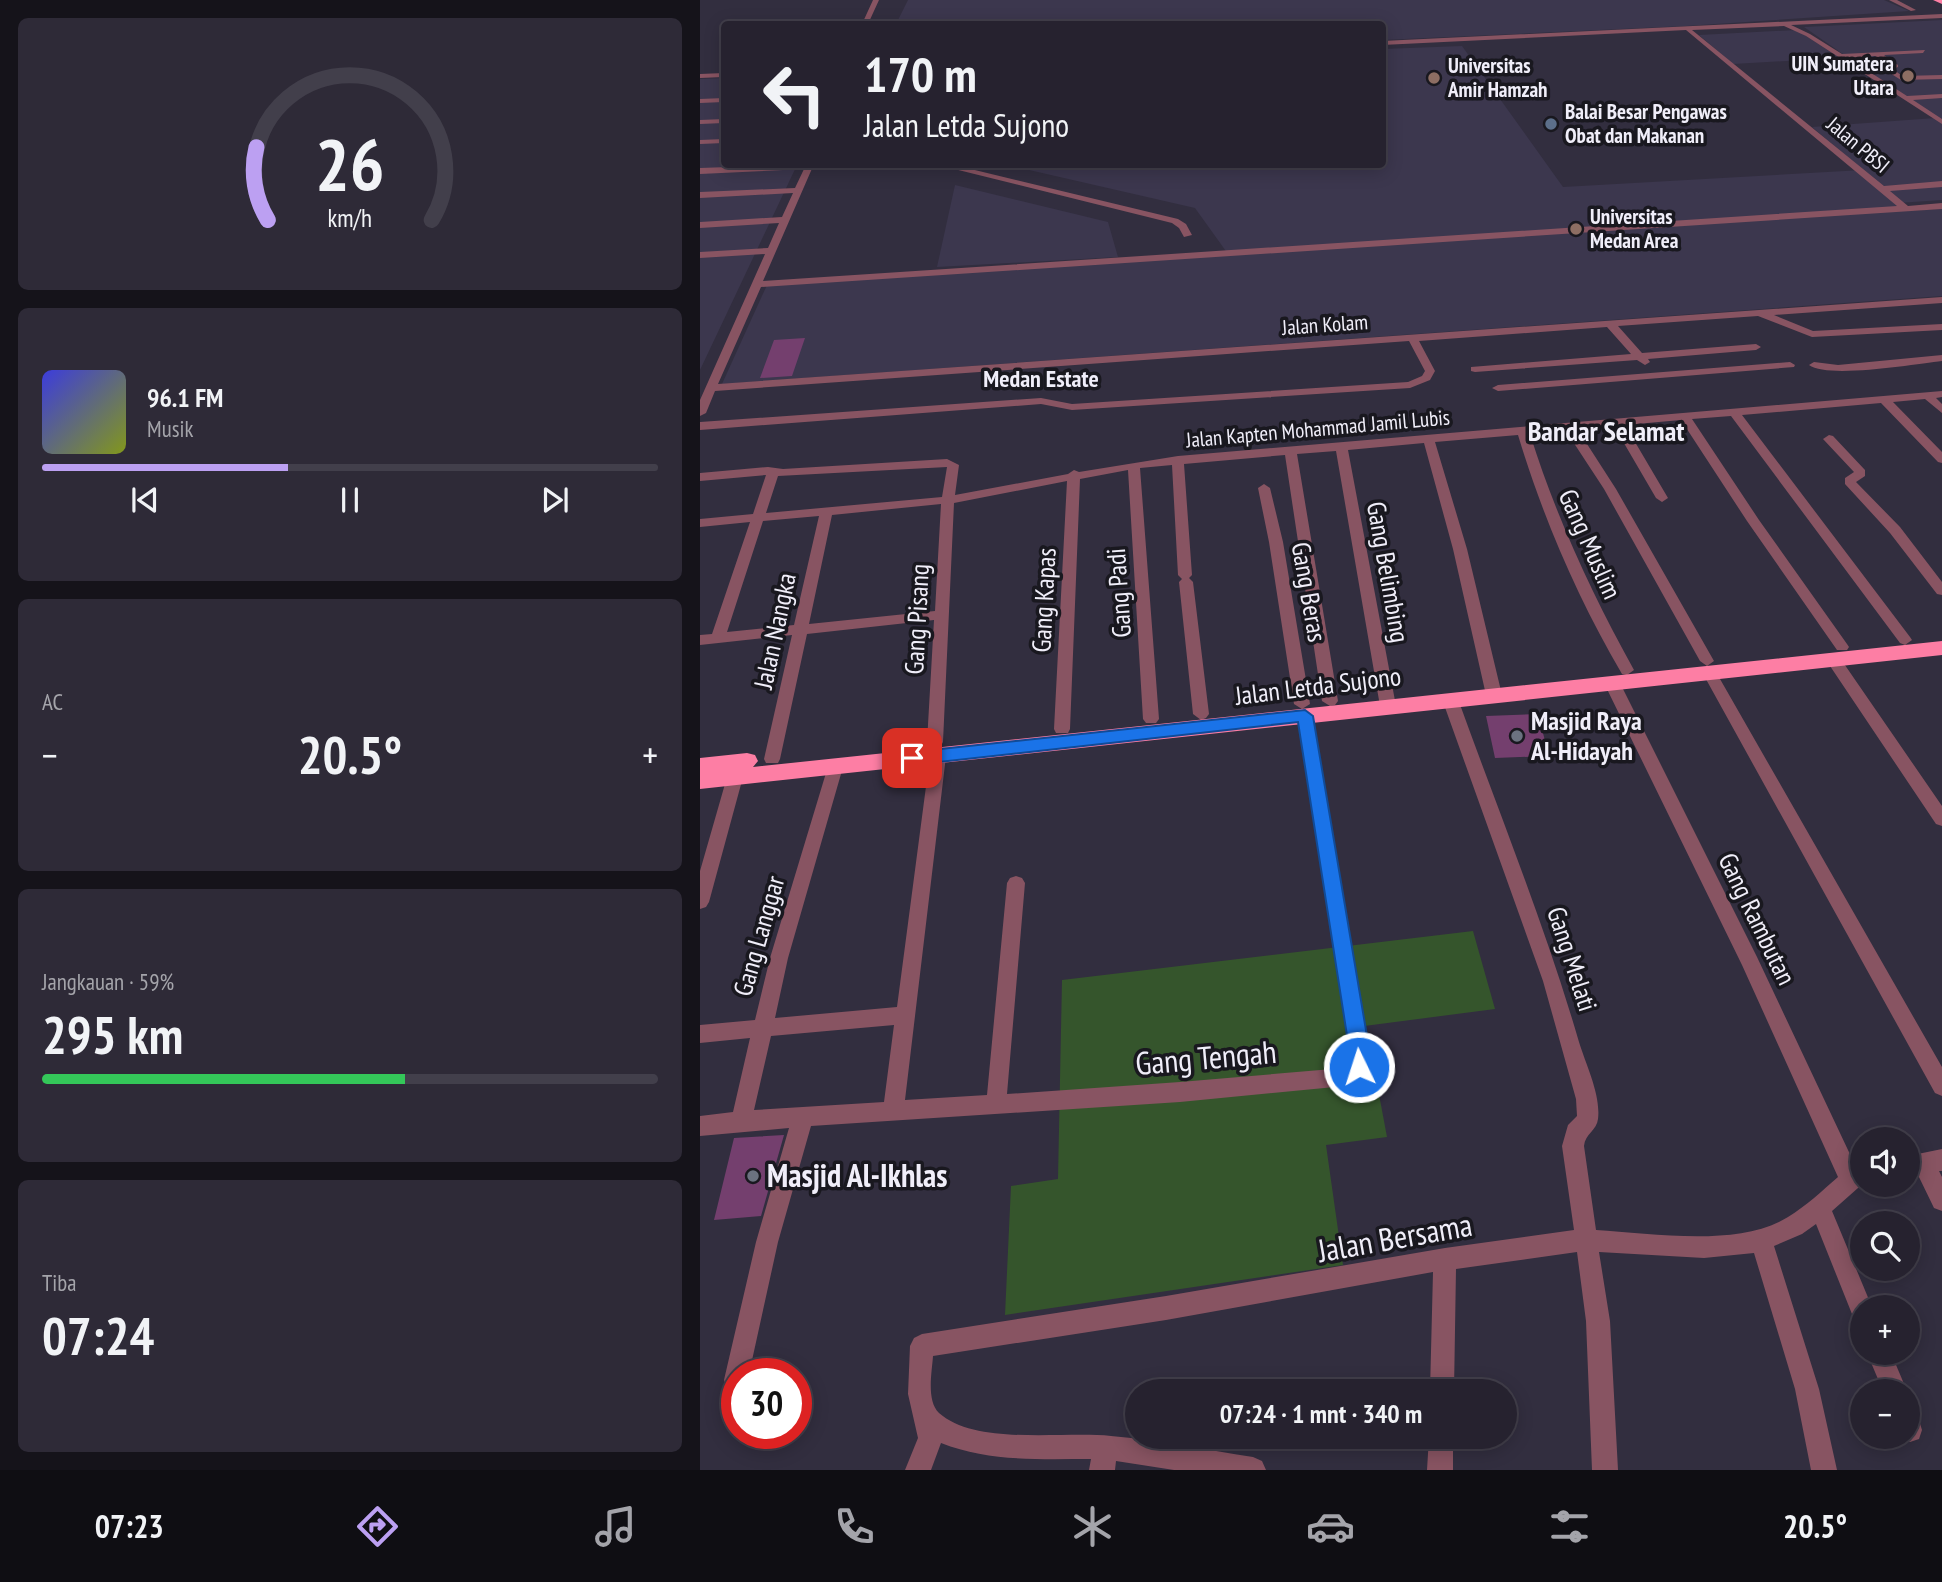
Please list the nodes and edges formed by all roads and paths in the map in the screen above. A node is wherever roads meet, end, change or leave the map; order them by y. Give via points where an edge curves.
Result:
1 (876, 0) edge
2 (1892, 0) edge
3 (1937, 0) edge
4 (1942, 2) edge
5 (1942, 17) edge
6 (866, 21) edge
7 (1772, 24) junction
8 (1787, 26) junction
9 (1689, 31) junction
10 (1591, 34) junction
11 (1386, 44) edge
12 (1923, 51) dead end
13 (1877, 54) junction
14 (1841, 56) junction
15 (721, 75) edge
16 (700, 76) edge
17 (710, 76) junction
18 (1942, 76) edge
19 (703, 86) dead end
20 (1942, 96) edge
21 (1906, 98) junction
22 (721, 100) edge
23 (700, 101) edge
24 (721, 121) edge
25 (700, 122) edge
26 (1942, 122) edge
27 (721, 143) edge
28 (700, 144) edge
29 (721, 167) edge
30 (703, 168) edge
31 (808, 168) edge
32 (956, 168) edge
33 (1942, 184) edge
34 (1883, 189) junction
35 (798, 190) junction
36 (700, 195) edge
37 (1942, 206) edge
38 (1905, 208) junction
39 (785, 220) junction
40 (700, 225) edge
41 (1187, 234) dead end
42 (700, 255) edge
43 (769, 255) junction
44 (700, 264) edge
45 (757, 284) junction
46 (1942, 300) edge
47 (1759, 313) junction
48 (1886, 316) junction
49 (1610, 324) junction
50 (1942, 327) edge
51 (1412, 338) junction
52 (1756, 348) dead end
53 (1641, 357) junction
54 (1942, 358) edge
55 (1790, 365) dead end
56 (1814, 365) dead end
57 (1475, 369) dead end
58 (1656, 375) junction
59 (711, 388) junction
60 (1498, 388) dead end
61 (1942, 394) edge
62 (1927, 395) junction
63 (1884, 398) junction
64 (1942, 410) edge
65 (1734, 412) junction
66 (700, 413) edge
67 (1685, 417) junction
68 (1618, 423) junction
69 (700, 426) edge
70 (1570, 427) junction
71 (1523, 431) junction
72 (1429, 437) junction
73 (1829, 439) dead end
74 (1341, 447) junction
75 (1290, 450) junction
76 (1942, 459) edge
77 (1178, 460) junction
78 (1135, 465) junction
79 (774, 472) junction
80 (1074, 474) junction
81 (700, 477) edge
82 (1264, 488) dead end
83 (1662, 498) dead end
84 (948, 500) junction
85 (826, 513) junction
86 (756, 519) junction
87 (700, 523) edge
88 (1942, 591) edge
89 (942, 615) junction
90 (801, 628) junction
91 (1942, 636) edge
92 (718, 638) junction
93 (700, 640) edge
94 (1905, 640) junction
95 (1942, 648) edge
96 (1837, 653) junction
97 (1708, 667) junction
98 (1619, 676) junction
99 (1492, 690) junction
100 (1450, 699) junction
101 (1387, 700) junction
102 (1330, 701) junction
103 (1304, 710) junction
104 (1201, 714) junction
105 (1151, 719) junction
106 (1062, 729) junction
107 (937, 749) junction
108 (772, 759) junction
109 (700, 766) edge
110 (835, 766) junction
111 (735, 777) junction
112 (700, 781) edge
113 (1942, 820) edge
114 (1016, 883) dead end
115 (700, 902) edge
116 (905, 1015) junction
117 (762, 1027) junction
118 (700, 1034) edge
119 (1942, 1086) edge
120 (996, 1104) junction
121 (892, 1112) junction
122 (803, 1117) junction
123 (741, 1121) junction
124 (700, 1126) edge
125 (1925, 1163) edge
126 (1850, 1166) edge
127 (1850, 1183) edge
128 (1942, 1200) edge
129 (1820, 1207) junction
130 (1588, 1240) junction
131 (1761, 1240) junction
132 (1445, 1259) junction
133 (1856, 1295) edge
134 (741, 1358) edge
135 (1442, 1379) edge
136 (928, 1420) junction
137 (1441, 1449) edge
138 (1104, 1459) edge
139 (918, 1470) edge
140 (1253, 1470) edge
141 (1440, 1470) edge
142 (1605, 1470) edge
143 (1824, 1470) edge

1 - 6 street
2 - 7 street via 1913,10
3 - 4 highway
5 - 7 street
5 - 8 street
7 - 10 street
8 - 9 street
8 - 14 street
9 - 10 street
9 - 34 street, Jalan PBSI
10 - 11 street
12 - 13 street
13 - 14 street
13 - 18 street via 1896,66 1887,69 1900,78
14 - 21 street
15 - 17 street
16 - 17 street
17 - 19 street
20 - 21 street
21 - 26 street
22 - 23 street
24 - 25 street
27 - 28 street
29 - 30 street
31 - 35 street
32 - 41 street via 1175,221
33 - 34 street
34 - 38 street, Jalan PBSI
35 - 36 street
35 - 39 street
37 - 38 street
38 - 45 street
39 - 40 street
39 - 43 street
42 - 43 street
43 - 44 street
43 - 45 street
45 - 59 street
46 - 48 street, Jalan Kolam
47 - 48 street, Jalan Kolam
47 - 48 street via 1812,334
47 - 49 street, Jalan Kolam
48 - 50 street
49 - 51 street, Jalan Kolam
49 - 53 street
51 - 59 street, Jalan Kolam
51 - 69 street via 1430,371 1410,385 1072,407 1041,401
52 - 53 street
53 - 57 street
53 - 58 street
54 - 56 street via 1838,368
55 - 58 street
58 - 60 street
59 - 66 street
61 - 62 street, Jalan Kapten Mohammad Jamil Lubis
62 - 63 street, Jalan Kapten Mohammad Jamil Lubis
62 - 64 street
63 - 65 street, Jalan Kapten Mohammad Jamil Lubis
63 - 76 street
65 - 67 street, Jalan Kapten Mohammad Jamil Lubis
65 - 94 street
67 - 68 street, Jalan Kapten Mohammad Jamil Lubis
67 - 96 street
68 - 70 street, Jalan Kapten Mohammad Jamil Lubis
68 - 83 street
70 - 71 street, Jalan Kapten Mohammad Jamil Lubis
70 - 97 street via 1610,489
71 - 72 street, Jalan Kapten Mohammad Jamil Lubis
71 - 98 street, Gang Muslim via 1549,514
72 - 74 street, Jalan Kapten Mohammad Jamil Lubis
72 - 99 street
73 - 88 street via 1861,473 1849,481
74 - 75 street, Jalan Kapten Mohammad Jamil Lubis
74 - 101 street, Gang Belimbing
75 - 77 street, Jalan Kapten Mohammad Jamil Lubis
75 - 102 street
77 - 78 street, Jalan Kapten Mohammad Jamil Lubis
77 - 104 street via 1185,578
78 - 80 street, Jalan Kapten Mohammad Jamil Lubis
78 - 105 street, Gang Padi
79 - 81 street
79 - 84 street, Gang Pisang via 950,463 954,466
79 - 86 street
80 - 84 street, Jalan Kapten Mohammad Jamil Lubis
80 - 106 street, Gang Kapas
82 - 103 street, Gang Beras
84 - 85 street, Jalan Kapten Mohammad Jamil Lubis
84 - 89 street, Gang Pisang
85 - 86 street, Jalan Kapten Mohammad Jamil Lubis
85 - 90 street, Jalan Nangka
86 - 87 street, Jalan Kapten Mohammad Jamil Lubis
86 - 92 street
89 - 90 street
89 - 107 street, Gang Pisang
90 - 92 street
90 - 108 street, Jalan Nangka
91 - 94 highway, Jalan Letda Sujono
92 - 93 street
94 - 96 highway, Jalan Letda Sujono
95 - 96 highway, Jalan Letda Sujono
96 - 97 highway, Jalan Letda Sujono
96 - 113 street
97 - 98 highway, Jalan Letda Sujono
97 - 119 street
98 - 99 highway, Jalan Letda Sujono
98 - 126 street, Gang Rambutan via 1750,963
99 - 100 highway, Jalan Letda Sujono
99 - 101 highway, Jalan Letda Sujono
100 - 101 highway, Jalan Letda Sujono
100 - 130 street, Gang Melati via 1552,981 1586,1099 1588,1120 1575,1132 1573,1146
101 - 102 highway, Jalan Letda Sujono
101 - 103 highway, Jalan Letda Sujono
102 - 103 highway, Jalan Letda Sujono
103 - 104 highway, Jalan Letda Sujono
103 - 107 highway, Jalan Letda Sujono
103 - 120 street, Gang Tengah via 1358,1042 1356,1073
104 - 105 highway, Jalan Letda Sujono
105 - 106 highway, Jalan Letda Sujono
106 - 107 highway, Jalan Letda Sujono
107 - 108 highway, Jalan Letda Sujono
107 - 110 highway, Jalan Letda Sujono
107 - 116 street, Gang Pisang
108 - 109 highway, Jalan Letda Sujono
110 - 111 highway, Jalan Letda Sujono
110 - 117 street, Gang Langgar
111 - 112 highway, Jalan Letda Sujono
111 - 115 street
114 - 120 street
116 - 117 street
116 - 121 street, Gang Pisang
117 - 118 street
117 - 123 street, Gang Langgar
120 - 121 street, Gang Tengah
121 - 122 street, Gang Tengah
122 - 123 street, Gang Tengah
122 - 134 street via 767,1242
123 - 124 street, Gang Tengah
125 - 128 street
127 - 129 street, Jalan Bersama
129 - 131 street, Jalan Bersama via 1794,1226
129 - 133 street
130 - 131 street, Jalan Bersama via 1704,1247
130 - 132 street, Jalan Bersama
130 - 142 street via 1598,1321
131 - 143 street via 1807,1389
132 - 135 street
132 - 136 street, Jalan Bersama via 922,1346 920,1399
136 - 138 street via 946,1433 986,1444
136 - 139 street via 930,1438
137 - 141 street
138 - 140 street

